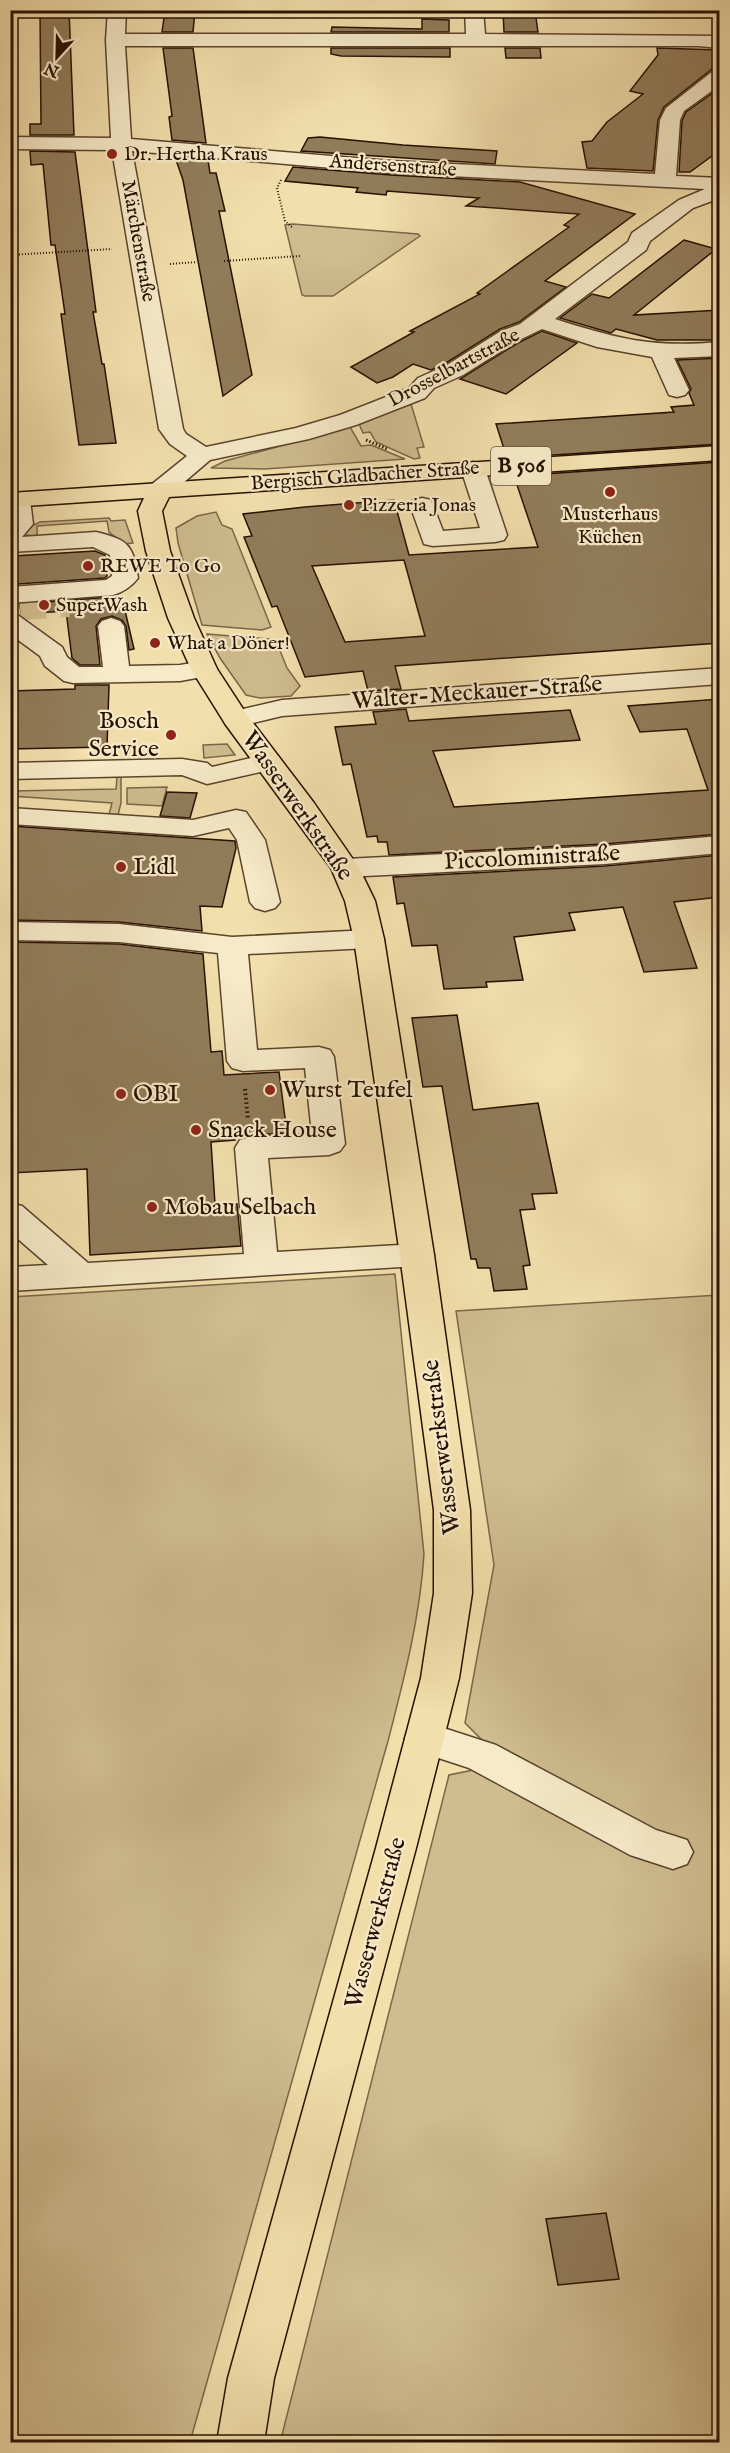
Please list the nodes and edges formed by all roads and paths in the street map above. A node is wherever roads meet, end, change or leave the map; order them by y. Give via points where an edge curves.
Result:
1 (117, 10) edge
2 (474, 10) edge
3 (115, 40) junction
4 (476, 40) junction
5 (720, 42) edge
6 (720, 75) edge
7 (10, 143) edge
8 (121, 144) junction
9 (285, 174) dead end
10 (665, 182) junction
11 (720, 184) edge
12 (710, 194) edge
13 (293, 228) dead end
14 (140, 248) junction
15 (10, 255) edge
16 (300, 256) dead end
17 (224, 261) dead end
18 (196, 262) dead end
19 (167, 264) dead end
20 (539, 321) junction
21 (720, 349) edge
22 (663, 352) junction
23 (677, 390) dead end
24 (348, 420) junction
25 (720, 453) edge
26 (202, 455) junction
27 (473, 469) junction
28 (414, 473) junction
29 (160, 490) junction
30 (14, 500) edge
31 (422, 505) dead end
32 (10, 534) edge
33 (10, 545) edge
34 (158, 551) junction
35 (122, 554) junction
36 (113, 587) junction
37 (69, 604) tunnel mouth
38 (13, 608) edge
39 (111, 626) dead end
40 (204, 669) junction
41 (117, 674) junction
42 (720, 676) edge
43 (236, 718) junction
44 (268, 762) junction
45 (10, 771) edge
46 (207, 776) junction
47 (10, 816) edge
48 (236, 818) junction
49 (720, 844) edge
50 (345, 868) junction
51 (265, 902) dead end
52 (10, 931) edge
53 (369, 939) junction
54 (232, 946) junction
55 (243, 1061) junction
56 (251, 1148) junction
57 (10, 1214) edge
58 (417, 1255) junction
59 (262, 1264) junction
60 (81, 1275) junction
61 (10, 1279) edge
62 (424, 1738) junction
63 (673, 1852) dead end
64 (240, 2442) edge

1 - 3 street, Märchenstraße
2 - 4 street
3 - 4 street
3 - 8 street, Märchenstraße
4 - 5 street
6 - 10 street via 676,108 670,120
7 - 8 street, Andersenstraße
8 - 10 street, Andersenstraße via 391,167
8 - 14 street, Märchenstraße
9 - 13 path via 277,188 285,221
10 - 11 street, Andersenstraße
10 - 12 street, Andersenstraße
12 - 20 street, Drosselbartstraße via 686,204 640,238 638,245
14 - 15 path
14 - 26 street, Märchenstraße via 171,429 178,440
16 - 17 path
18 - 19 path
20 - 22 street via 623,347
20 - 24 street, Drosselbartstraße via 426,383 417,393
21 - 22 street
22 - 23 street
24 - 26 street, Drosselbartstraße
24 - 28 path via 362,439 410,459
25 - 27 main road, Bergisch Gladbacher Straße / B 506
26 - 29 street, Drosselbartstraße
27 - 28 main road, Bergisch Gladbacher Straße / B 506
27 - 31 street via 495,535 432,539
28 - 29 main road, Bergisch Gladbacher Straße / B 506
29 - 30 main road, Bergisch Gladbacher Straße / B 506
29 - 34 main road, Wasserwerkstraße via 150,511
30 - 32 street via 21,524
33 - 35 street via 96,539
34 - 35 street
34 - 40 main road, Wasserwerkstraße
35 - 36 street via 125,578
36 - 37 street via 87,602
36 - 38 street
38 - 41 street via 53,653 54,660 73,675
39 - 41 street
40 - 41 street
40 - 43 main road, Wasserwerkstraße
42 - 43 street, Walter-Meckauer-Straße via 282,708
43 - 44 main road, Wasserwerkstraße
44 - 46 street
44 - 50 main road, Wasserwerkstraße
45 - 46 street via 182,767 197,769
46 - 48 street
47 - 48 street via 193,828
48 - 51 street via 251,840
49 - 50 street, Piccoloministraße via 605,855
50 - 53 main road, Wasserwerkstraße via 360,901
52 - 54 street via 119,933
53 - 54 street
53 - 58 main road, Wasserwerkstraße
54 - 55 street
55 - 56 path
55 - 56 street via 319,1057 329,1144
56 - 59 street
57 - 60 street
58 - 59 street
58 - 62 main road, Wasserwerkstraße via 452,1510 454,1551 448,1635
59 - 60 street
60 - 61 street
62 - 63 street via 482,1756 644,1843
62 - 64 main road, Wasserwerkstraße via 251,2378

